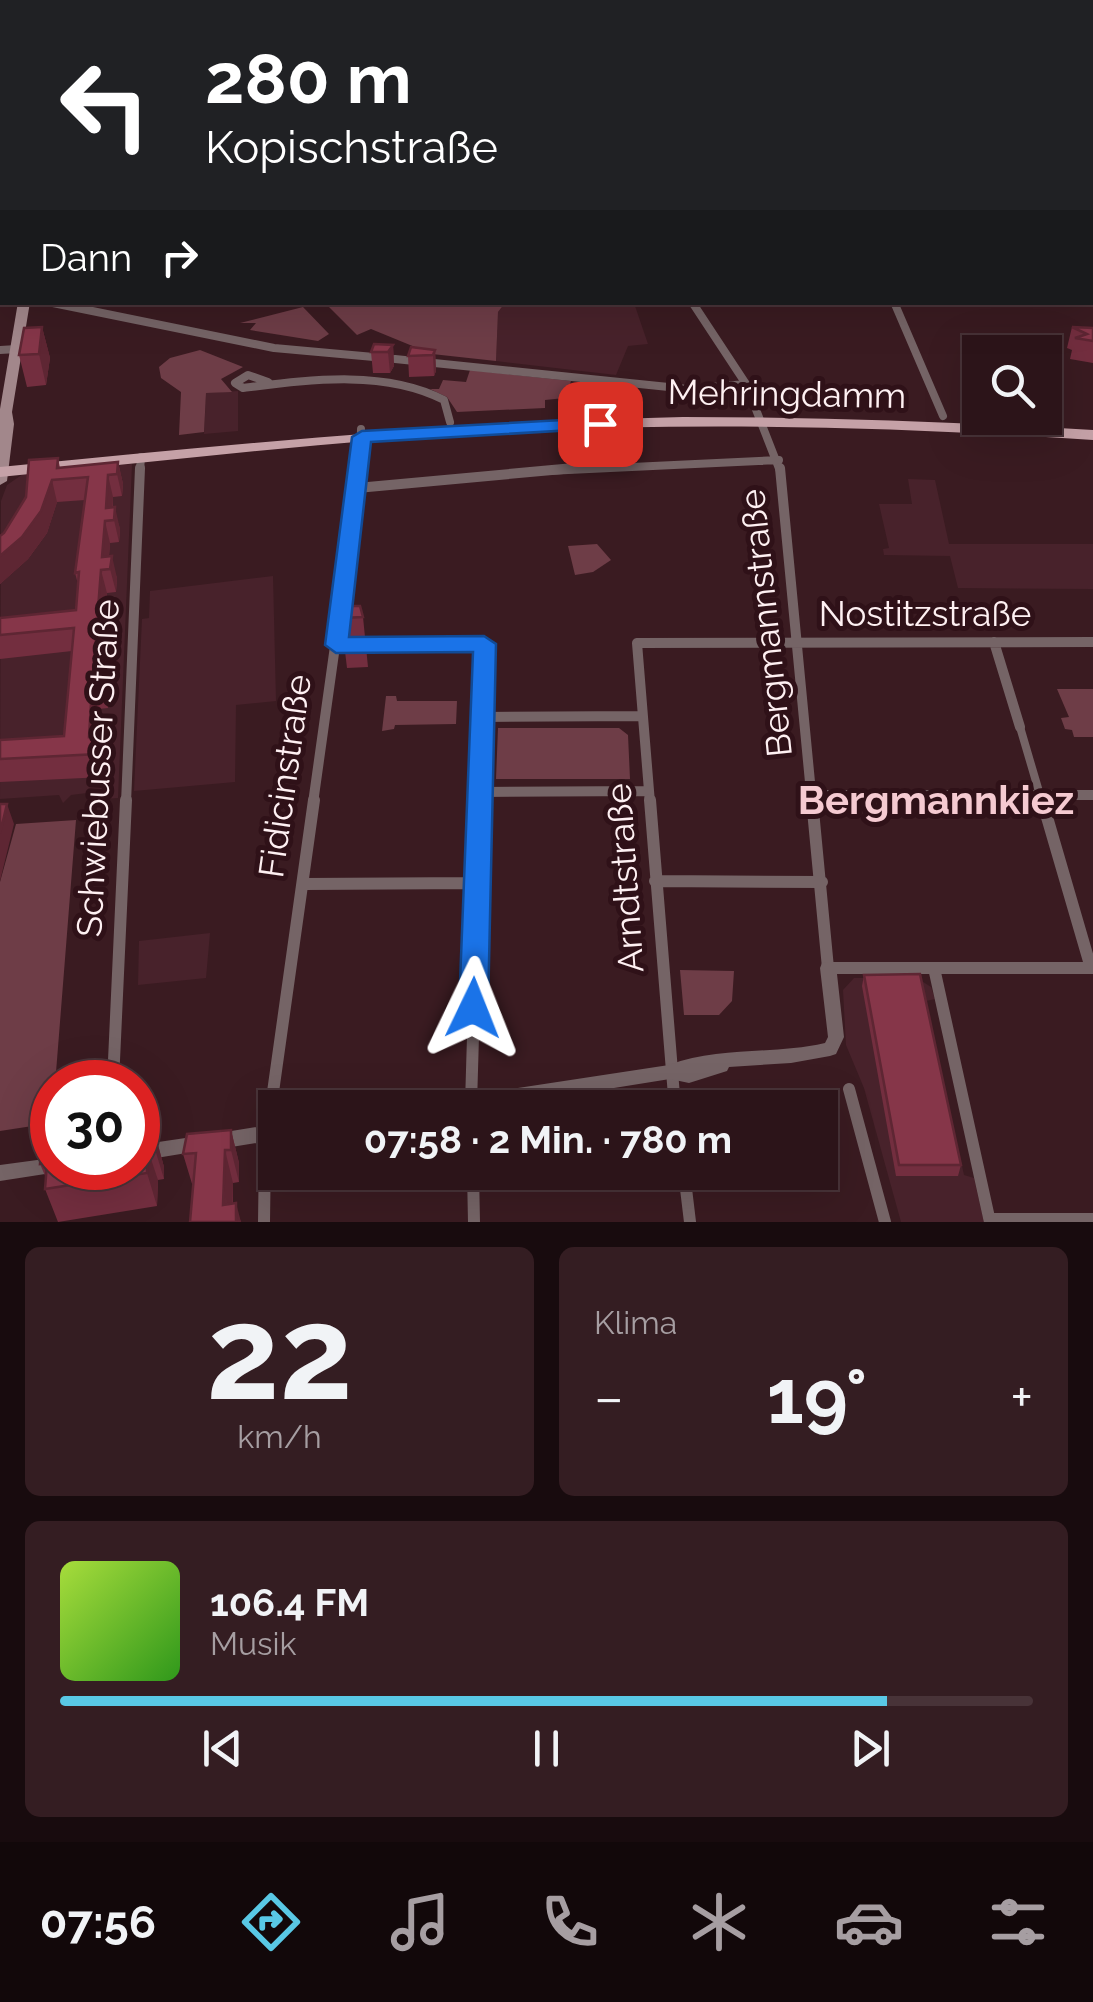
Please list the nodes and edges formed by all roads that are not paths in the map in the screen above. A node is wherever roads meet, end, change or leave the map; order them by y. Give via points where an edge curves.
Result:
1 (24, 305) edge
2 (63, 305) edge
3 (694, 305) edge
4 (895, 305) edge
5 (17, 349) junction
6 (0, 350) edge
7 (268, 382) dead end
8 (746, 384) junction
9 (3, 416) edge
10 (943, 416) junction
11 (763, 417) junction
12 (450, 422) junction
13 (1093, 424) edge
14 (362, 433) junction
15 (1093, 435) edge
16 (142, 453) junction
17 (778, 460) junction
18 (1, 469) edge
19 (357, 488) junction
20 (798, 642) junction
21 (994, 642) junction
22 (1093, 642) edge
23 (637, 643) joint
24 (336, 645) junction
25 (642, 716) junction
26 (482, 717) junction
27 (1020, 727) joint
28 (648, 791) junction
29 (480, 792) junction
30 (814, 795) junction
31 (1093, 795) edge
32 (1040, 796) junction
33 (655, 882) junction
34 (822, 882) junction
35 (304, 884) junction
36 (477, 884) junction
37 (828, 968) junction
38 (934, 968) junction
39 (1092, 968) edge
40 (115, 1060) edge
41 (670, 1072) junction
42 (278, 1090) edge
43 (471, 1090) edge
44 (561, 1090) edge
45 (672, 1090) edge
46 (848, 1090) dead end
47 (258, 1135) edge
48 (160, 1150) edge
49 (30, 1169) edge
50 (0, 1174) edge
51 (267, 1190) edge
52 (473, 1190) edge
53 (686, 1190) edge
54 (1093, 1220) edge
55 (990, 1221) edge
56 (264, 1222) edge
57 (474, 1222) edge
58 (690, 1222) edge
59 (885, 1222) edge

1 - 5 main road
2 - 8 street via 274,348 688,389
3 - 8 street, Bergmannstraße
4 - 10 street
5 - 6 street
5 - 9 main road
7 - 12 street via 352,381 428,392 444,400
8 - 11 street, Bergmannstraße
9 - 18 main road
10 - 11 main road, Mehringdamm
10 - 13 main road, Mehringdamm
11 - 12 main road, Mehringdamm
11 - 14 main road, Mehringdamm
11 - 15 main road, Mehringdamm
11 - 17 street, Bergmannstraße
12 - 14 main road, Mehringdamm
14 - 16 main road, Mehringdamm
14 - 19 street, Fidicinstraße
16 - 18 main road, Mehringdamm
16 - 40 street, Schwiebusser Straße
17 - 19 street via 631,464
17 - 20 street, Bergmannstraße
19 - 24 street, Fidicinstraße
20 - 21 street, Nostitzstraße
20 - 23 street, Nostitzstraße
20 - 30 street, Bergmannstraße
21 - 22 street, Nostitzstraße
21 - 27 street
23 - 25 street, Arndtstraße
24 - 26 street via 484,644
24 - 35 street, Fidicinstraße
25 - 26 street
25 - 28 street, Arndtstraße
26 - 29 street
27 - 32 street
28 - 29 street
28 - 33 street, Arndtstraße
29 - 36 street
30 - 32 street
30 - 34 street, Bergmannstraße
31 - 32 street
32 - 39 street
33 - 34 street
33 - 41 street, Arndtstraße
34 - 37 street, Bergmannstraße
35 - 36 street
35 - 42 street, Fidicinstraße
36 - 43 street
37 - 38 street
37 - 41 street, Bergmannstraße via 836,1037 830,1049 728,1063 693,1076
38 - 39 street
38 - 55 street
41 - 44 street
41 - 45 street, Arndtstraße
46 - 59 street
47 - 48 street
49 - 50 street
51 - 56 street, Fidicinstraße
52 - 57 street
53 - 58 street
54 - 55 street

